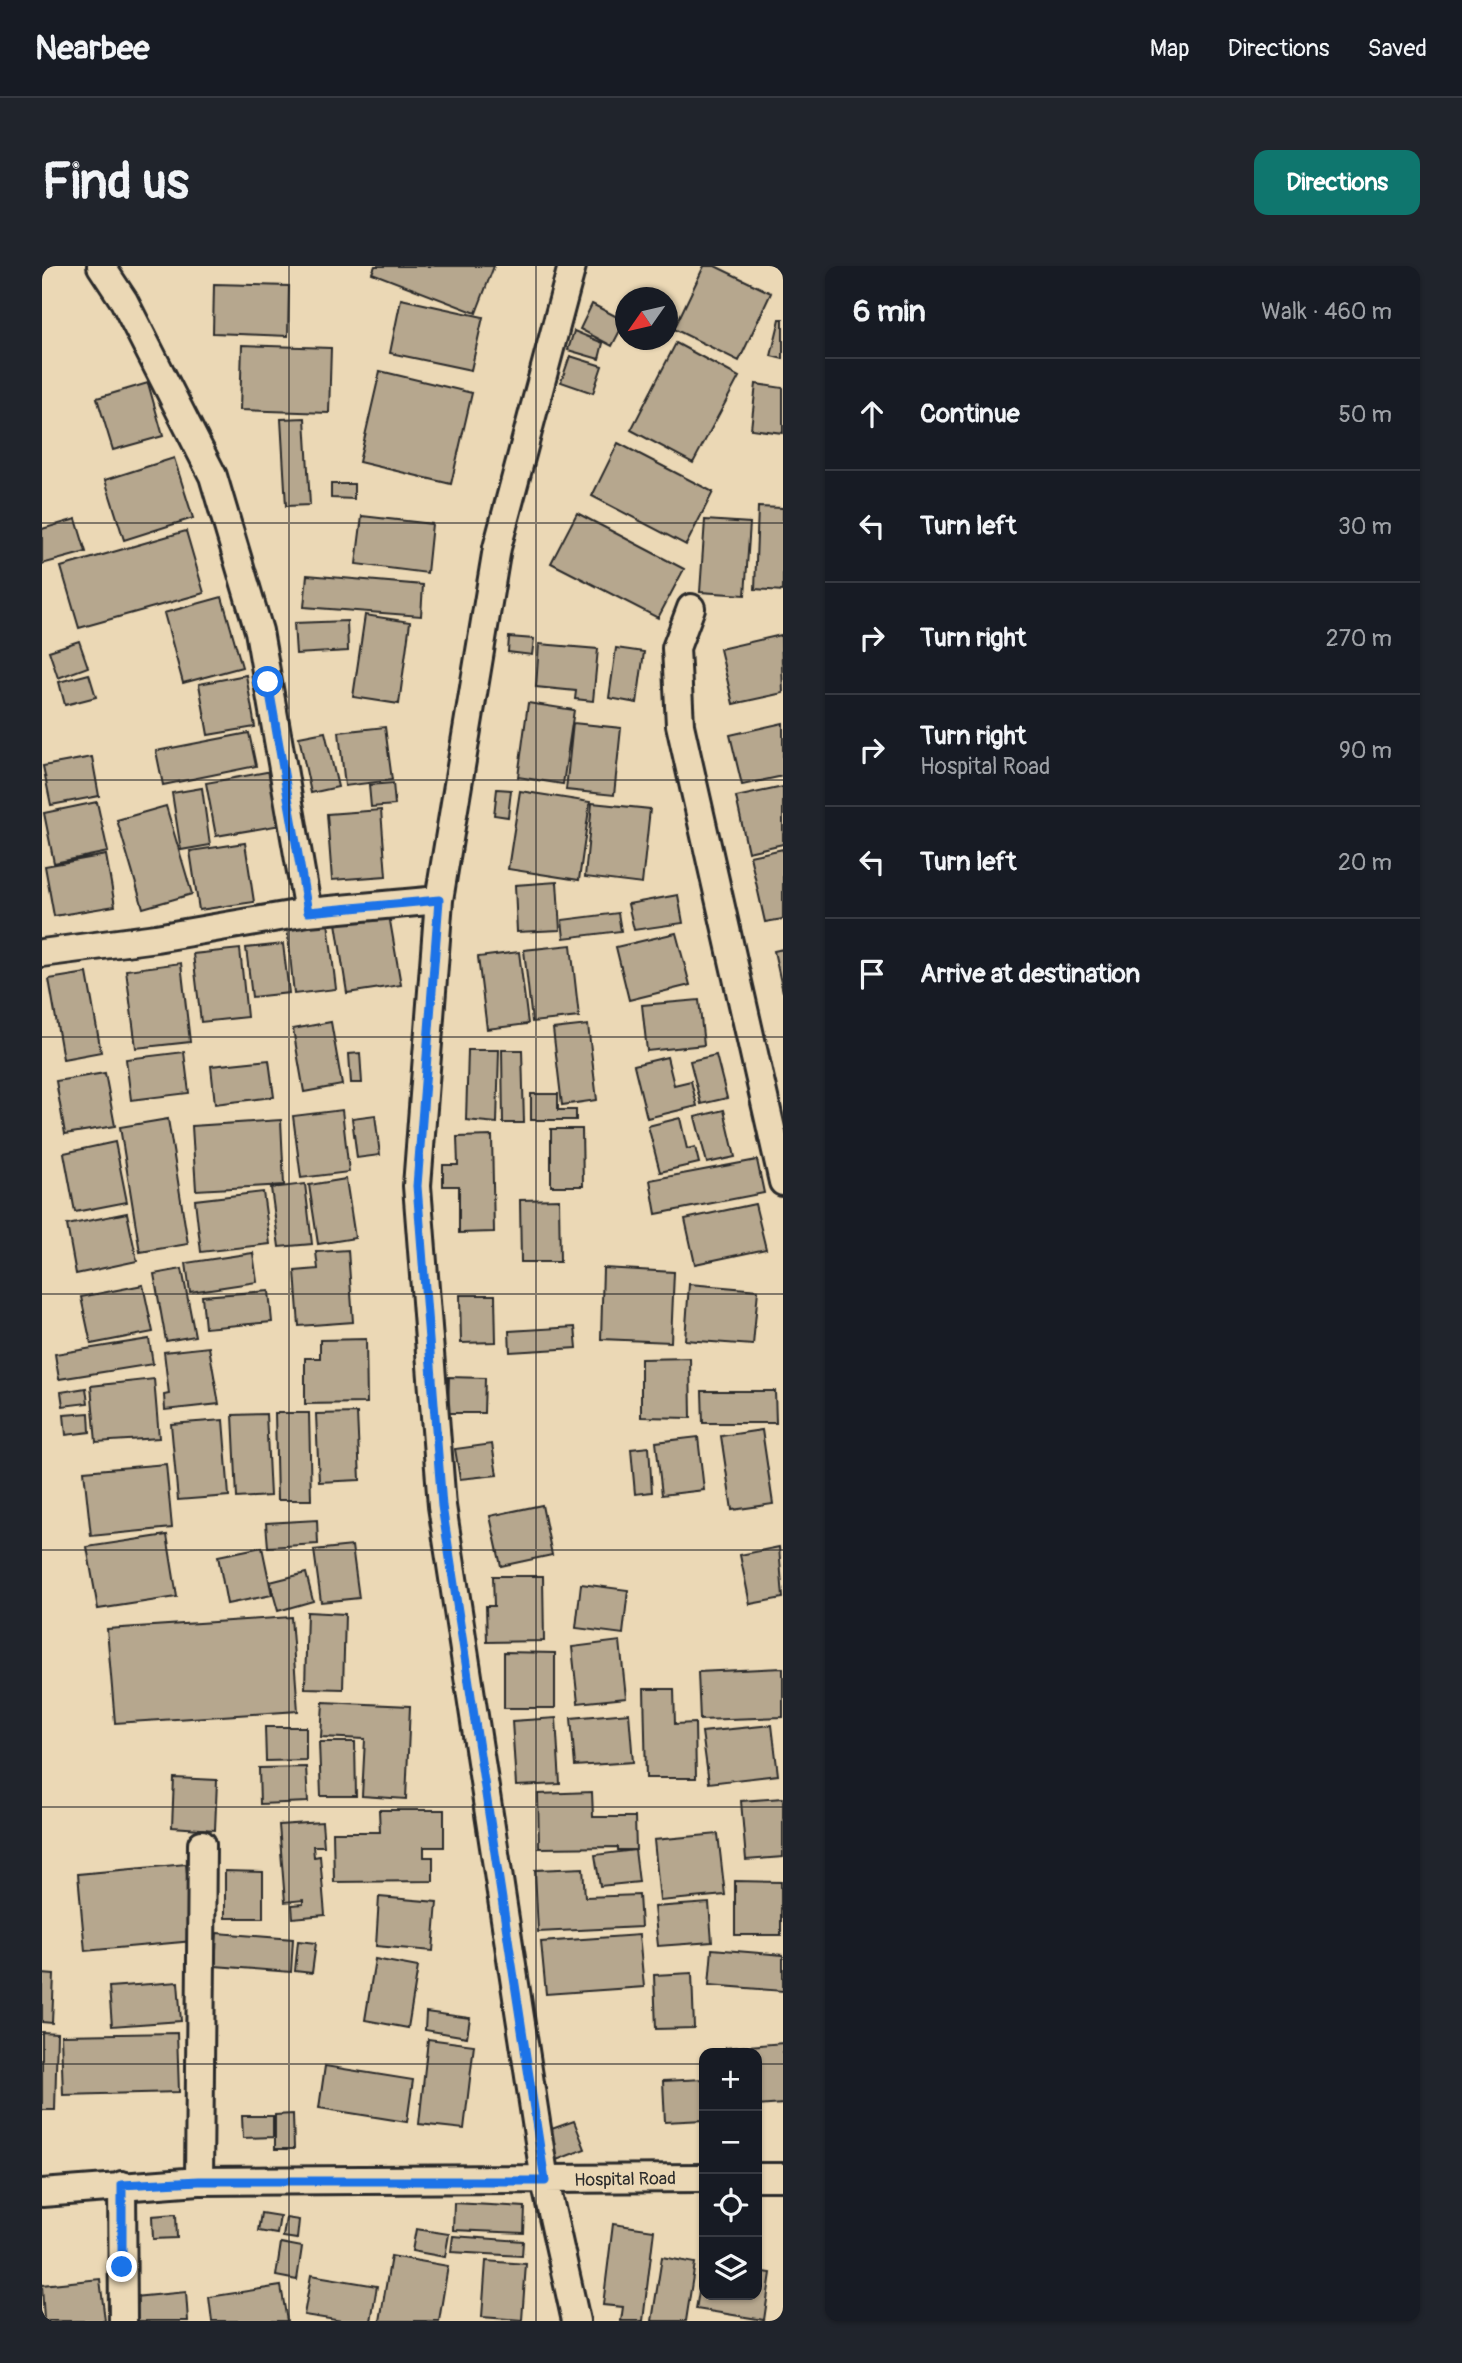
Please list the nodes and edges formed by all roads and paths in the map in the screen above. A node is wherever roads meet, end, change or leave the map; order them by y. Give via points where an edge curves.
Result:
1 (101, 266) edge
2 (572, 266) edge
3 (691, 608) dead end
4 (439, 900) junction
5 (308, 912) junction
6 (42, 953) edge
7 (783, 1182) edge
8 (202, 1844) dead end
9 (762, 2177) edge
10 (783, 2177) edge
11 (699, 2178) edge
12 (199, 2181) junction
13 (545, 2181) junction
14 (122, 2185) junction
15 (42, 2193) edge
16 (122, 2321) edge
17 (576, 2321) edge

1 - 5 street via 124,301 213,476 259,631
2 - 4 street via 497,548
3 - 7 street via 676,648 680,725
4 - 5 street
4 - 13 street via 417,1186 442,1506
5 - 6 street
8 - 12 street
9 - 10 street
11 - 13 street, Hospital Road
12 - 13 street, Hospital Road
12 - 14 street, Hospital Road
13 - 17 street
14 - 15 street, Hospital Road
14 - 16 street

